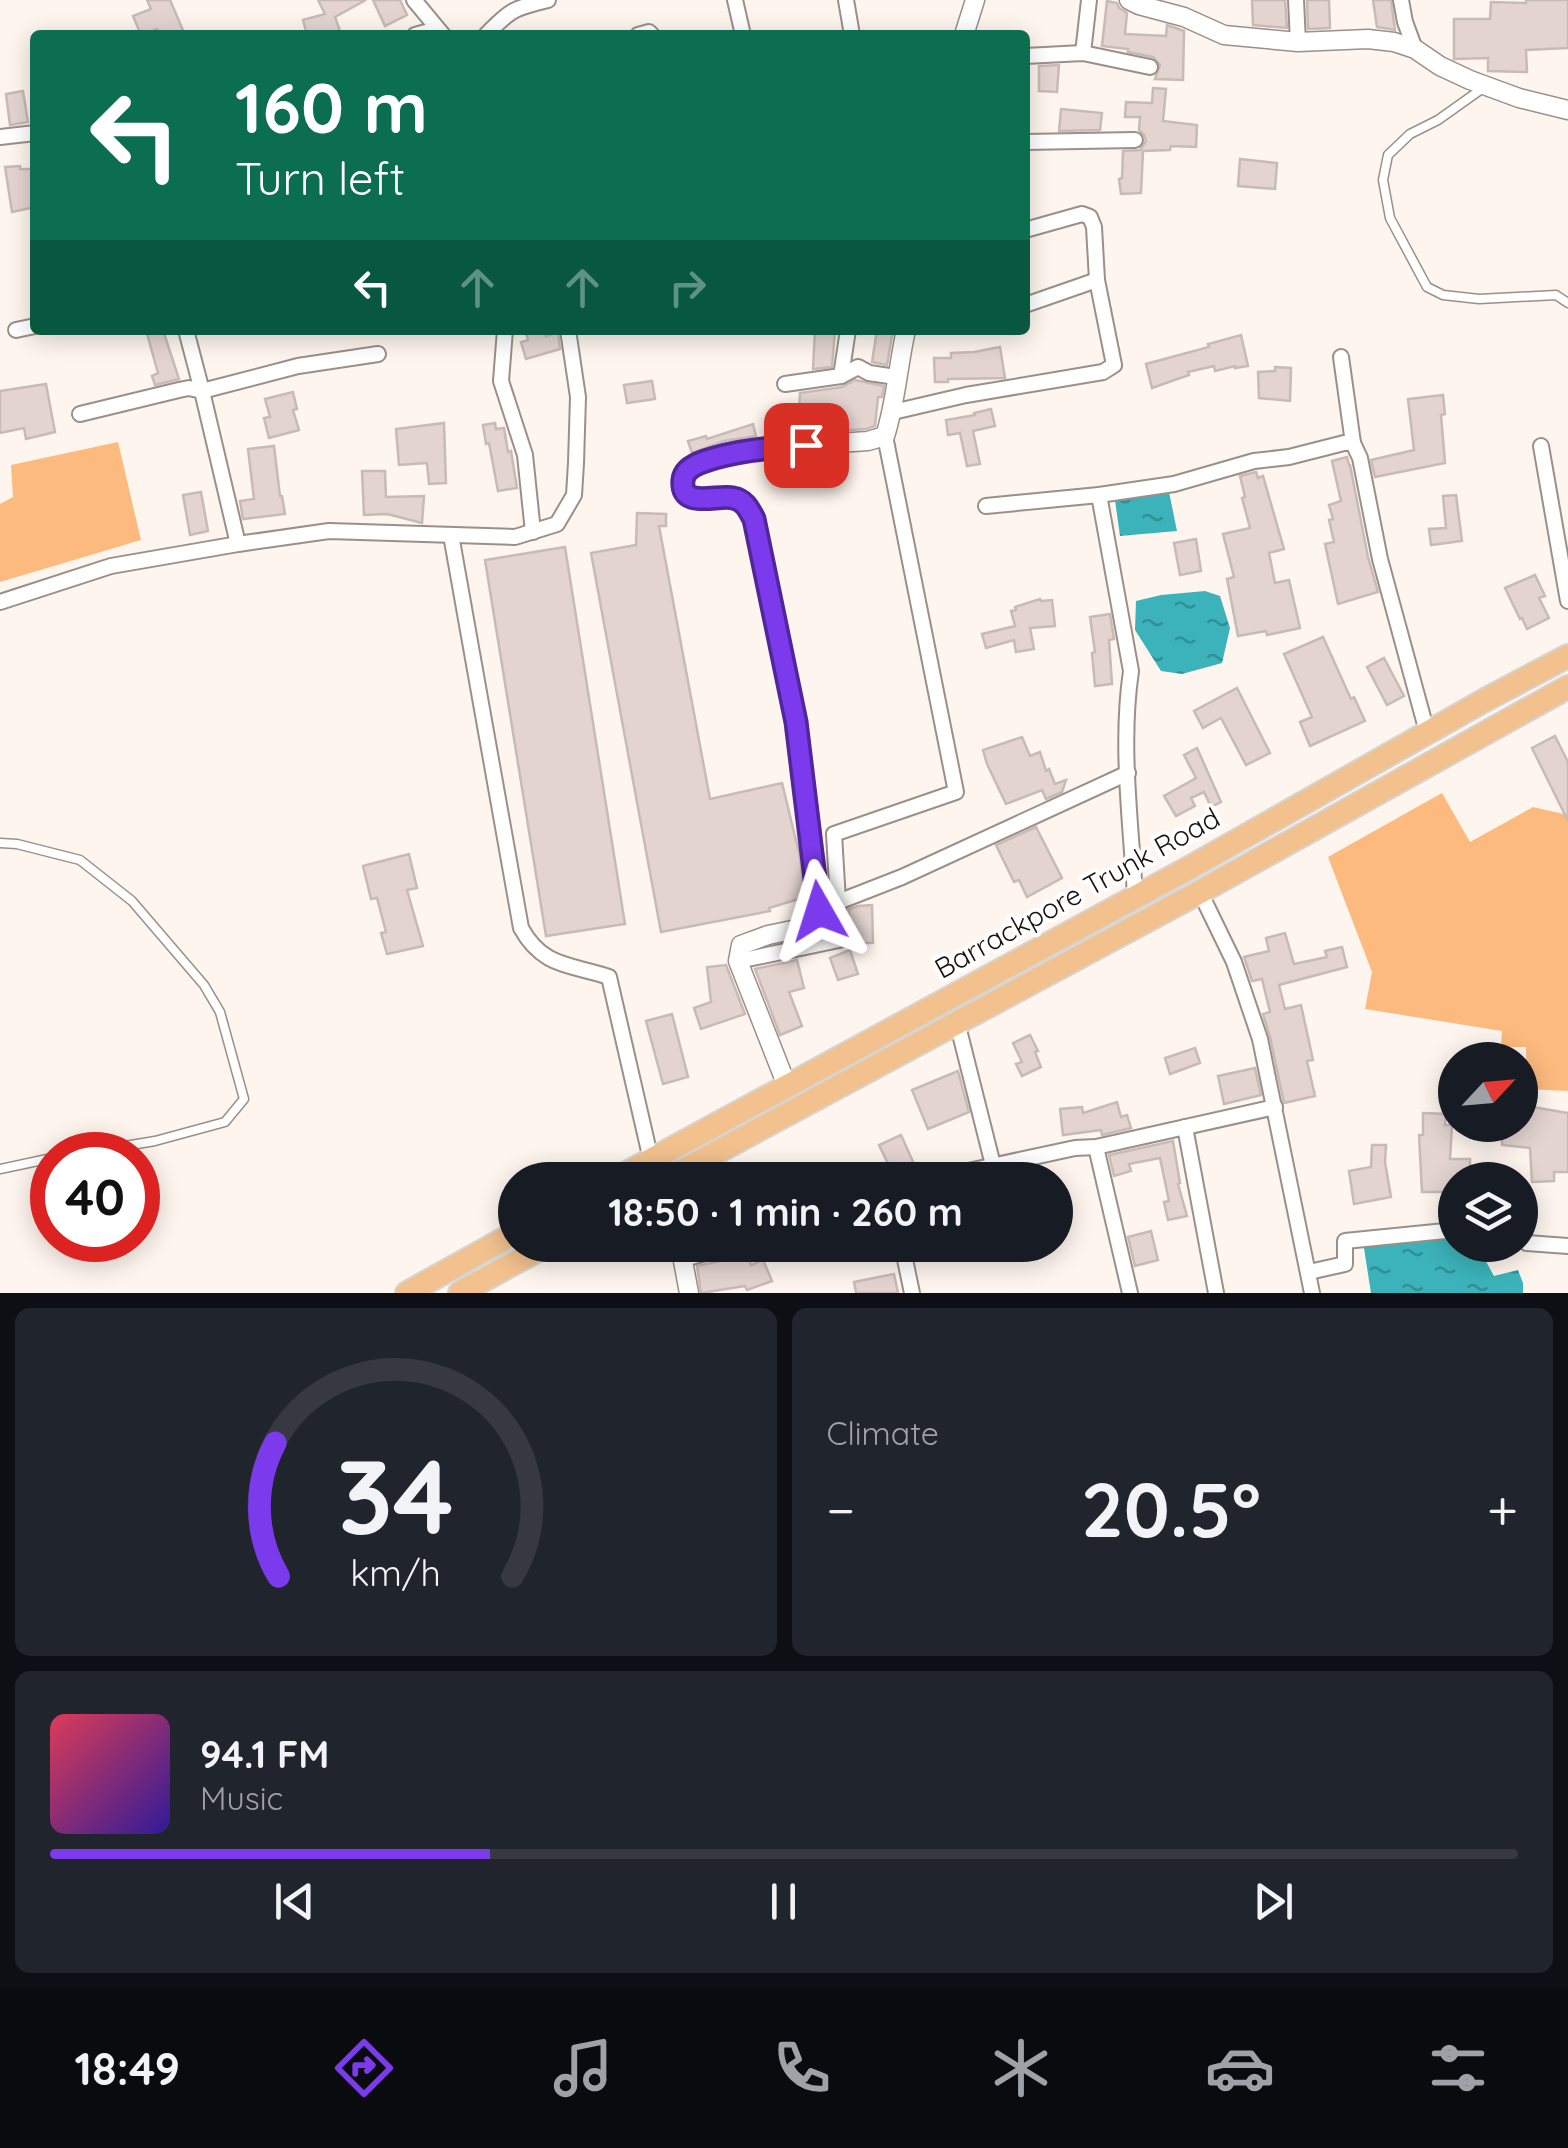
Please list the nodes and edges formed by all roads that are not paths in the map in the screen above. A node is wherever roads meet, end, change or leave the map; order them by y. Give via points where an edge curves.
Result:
1 (414, 0) edge
2 (548, 0) edge
3 (735, 0) edge
4 (846, 0) edge
5 (976, 0) edge
6 (1089, 0) edge
7 (1129, 0) edge
8 (1296, 0) edge
9 (1401, 0) edge
10 (507, 6) edge
11 (438, 30) edge
12 (490, 30) edge
13 (742, 30) edge
14 (851, 30) edge
15 (966, 30) edge
16 (1298, 42) junction
17 (1415, 49) junction
18 (1083, 53) junction
19 (1030, 56) edge
20 (1150, 67) dead end
21 (1486, 86) junction
22 (1568, 110) edge
23 (30, 134) edge
24 (0, 137) edge
25 (1135, 140) dead end
26 (1030, 142) edge
27 (1030, 229) edge
28 (1096, 280) junction
29 (1030, 303) edge
30 (1568, 304) edge
31 (30, 327) edge
32 (16, 330) dead end
33 (187, 335) edge
34 (505, 335) edge
35 (569, 335) edge
36 (847, 335) edge
37 (910, 335) edge
38 (378, 354) dead end
39 (1342, 357) dead end
40 (840, 376) junction
41 (896, 377) junction
42 (785, 384) dead end
43 (202, 391) junction
44 (893, 412) junction
45 (80, 414) dead end
46 (885, 436) junction
47 (1354, 443) junction
48 (1541, 446) dead end
49 (1098, 495) junction
50 (986, 506) dead end
51 (532, 532) junction
52 (450, 536) junction
53 (238, 544) junction
54 (1568, 601) edge
55 (0, 602) edge
56 (1568, 656) edge
57 (1568, 687) edge
58 (1427, 732) junction
59 (1128, 773) junction
60 (0, 842) edge
61 (1200, 892) junction
62 (1135, 896) junction
63 (838, 902) junction
64 (738, 961) junction
65 (958, 1022) junction
66 (788, 1086) junction
67 (1275, 1108) junction
68 (1184, 1127) junction
69 (160, 1139) edge
70 (1096, 1147) junction
71 (655, 1162) edge
72 (674, 1162) edge
73 (680, 1162) edge
74 (993, 1162) edge
75 (1008, 1162) edge
76 (30, 1163) edge
77 (0, 1169) edge
78 (1438, 1232) edge
79 (498, 1242) edge
80 (1538, 1245) edge
81 (1568, 1246) edge
82 (516, 1262) edge
83 (684, 1262) edge
84 (906, 1262) edge
85 (1308, 1272) junction
86 (407, 1293) edge
87 (460, 1293) edge
88 (689, 1293) edge
89 (912, 1293) edge
90 (1130, 1293) edge
91 (1216, 1293) edge
92 (1312, 1293) edge

1 - 11 street
2 - 10 street
3 - 13 street
4 - 14 street
5 - 15 street
6 - 18 street
7 - 16 street via 1224,35
8 - 16 street
9 - 17 street
10 - 12 street
16 - 17 street via 1368,39
17 - 21 street
18 - 19 street
18 - 20 street
21 - 22 street
21 - 30 lane via 1388,155 1383,180 1390,218 1427,287 1443,295 1556,294
23 - 24 street
25 - 26 street
27 - 28 street via 1090,217
28 - 29 street
28 - 44 street via 1114,365
31 - 32 street
33 - 43 street
34 - 51 street via 501,381 525,455
35 - 51 street via 578,397 574,495 557,524
36 - 40 street
37 - 41 street
38 - 43 street
39 - 47 street
40 - 41 street via 858,367
40 - 42 street
41 - 44 street
43 - 45 street via 184,389
43 - 53 street
44 - 46 street
46 - 63 street via 956,792 834,834
46 - 64 street via 734,452 694,464 684,474 690,496 733,498 754,519 796,722 818,885 814,923 741,946
47 - 49 street
47 - 58 street
48 - 54 street
49 - 50 street
49 - 59 street via 1130,671
51 - 52 street via 515,538
52 - 53 street via 329,532
52 - 71 street via 521,928 542,955 610,976
53 - 55 street via 111,566
56 - 58 main road, Barrackpore Trunk Road
57 - 61 main road, Barrackpore Trunk Road
58 - 62 main road, Barrackpore Trunk Road
59 - 62 street
59 - 63 street
60 - 69 lane via 80,860 132,901 220,1012 244,1099 225,1122
61 - 65 main road, Barrackpore Trunk Road
61 - 67 street via 1239,977
62 - 66 main road, Barrackpore Trunk Road
63 - 64 street via 839,940
64 - 66 street
65 - 73 main road, Barrackpore Trunk Road
65 - 74 street
66 - 72 main road, Barrackpore Trunk Road
67 - 68 street
67 - 85 street
68 - 70 street
68 - 91 street
70 - 75 street
70 - 90 street
76 - 77 lane
78 - 85 street via 1344,1242 1345,1264
79 - 86 main road
80 - 81 street
82 - 87 main road
83 - 88 street
84 - 89 street
85 - 92 street

